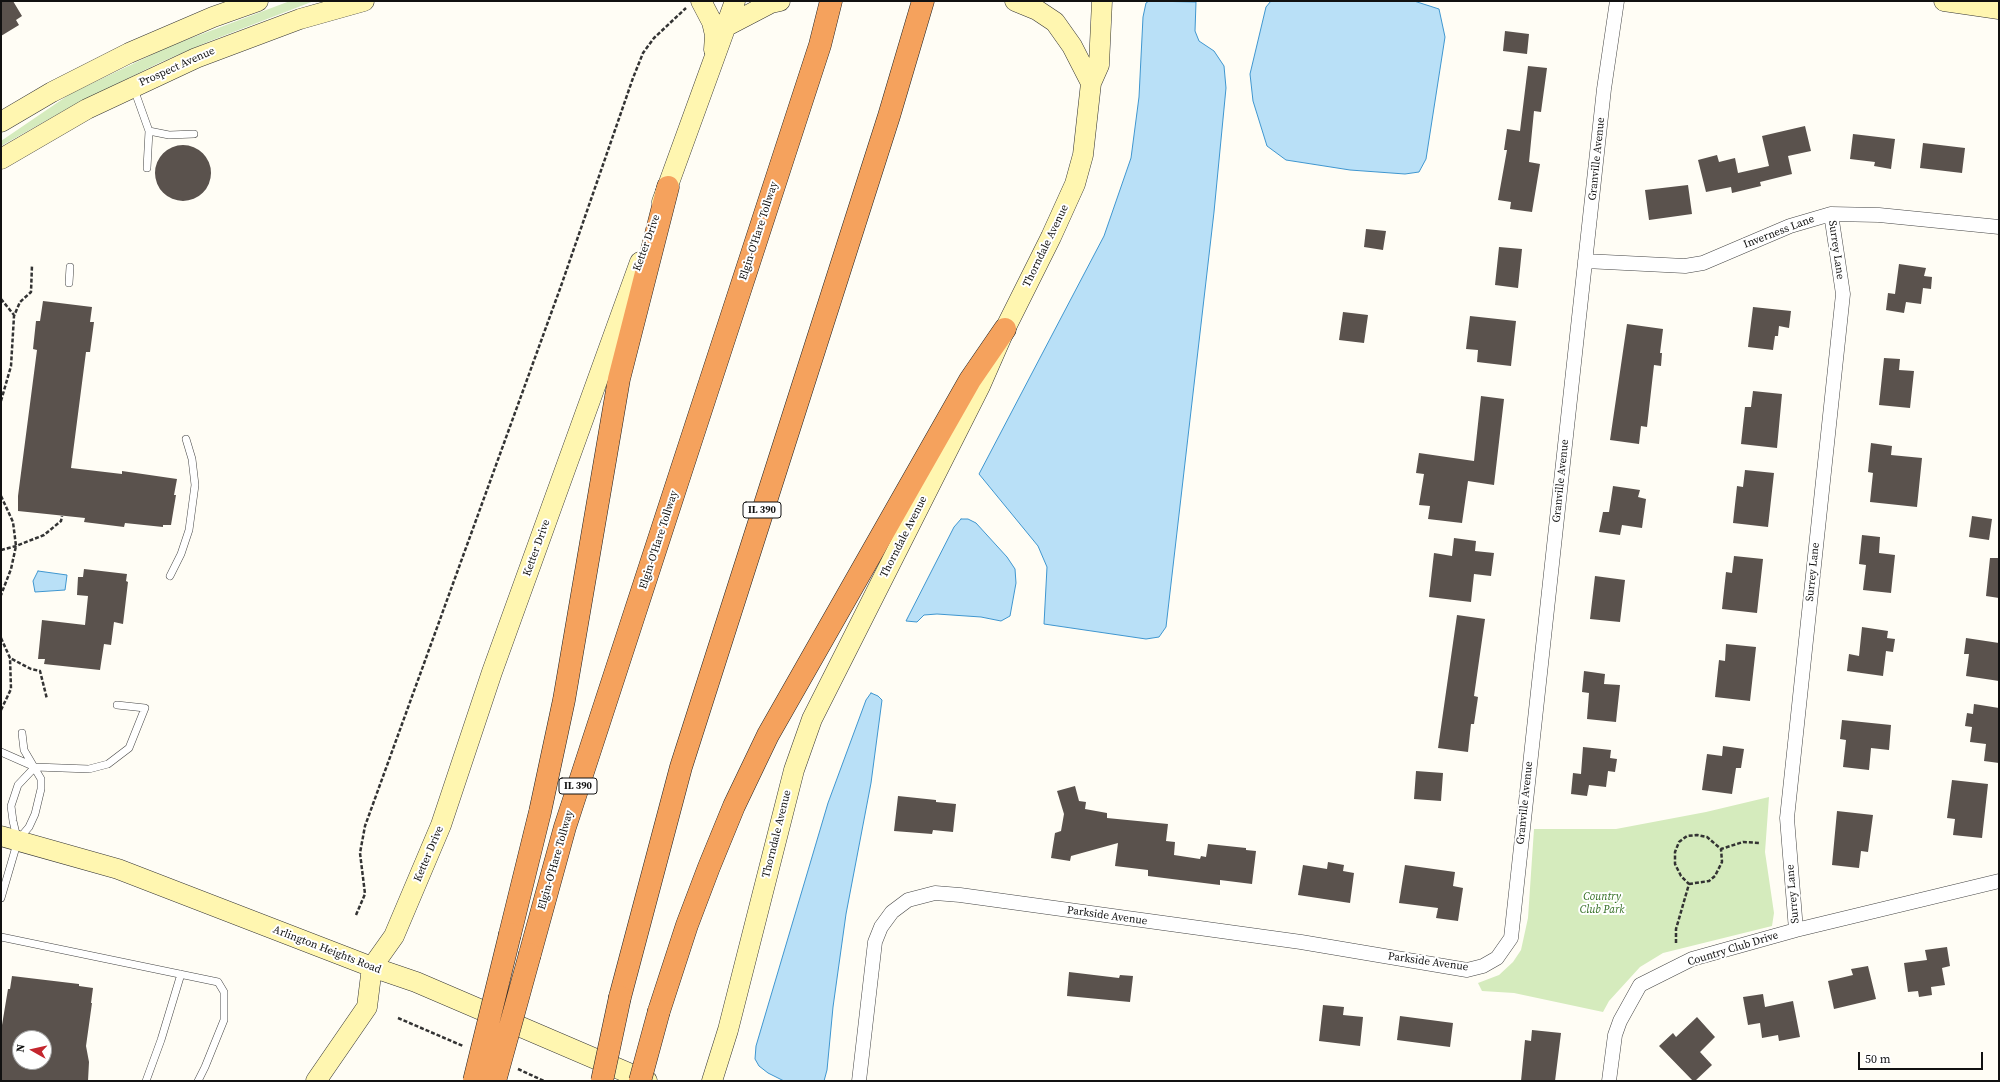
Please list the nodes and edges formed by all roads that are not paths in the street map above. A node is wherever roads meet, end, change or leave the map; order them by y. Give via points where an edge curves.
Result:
1 (258, 1) edge
2 (364, 1) edge
3 (735, 1) edge
4 (780, 1) edge
5 (831, 1) edge
6 (923, 1) edge
7 (1015, 1) edge
8 (1102, 1) edge
9 (1617, 1) edge
10 (1944, 1) edge
11 (695, 2) edge
12 (1999, 9) edge
13 (726, 27) junction
14 (713, 61) junction
15 (1092, 83) junction
16 (133, 87) junction
17 (1, 122) edge
18 (149, 131) junction
19 (194, 134) dead end
20 (1, 159) edge
21 (147, 168) dead end
22 (668, 186) junction
23 (1831, 214) junction
24 (1999, 227) edge
25 (1586, 261) junction
26 (70, 267) dead end
27 (69, 283) dead end
28 (1005, 329) junction
29 (186, 439) dead end
30 (170, 576) dead end
31 (117, 705) dead end
32 (22, 733) dead end
33 (1, 752) edge
34 (35, 767) junction
35 (9, 838) edge
36 (1999, 881) edge
37 (1, 898) edge
38 (1796, 930) junction
39 (1, 937) edge
40 (1497, 958) joint
41 (372, 967) junction
42 (181, 974) junction
43 (146, 1081) edge
44 (198, 1081) edge
45 (316, 1081) edge
46 (474, 1081) edge
47 (496, 1081) edge
48 (602, 1081) edge
49 (640, 1081) edge
50 (647, 1081) edge
51 (712, 1081) edge
52 (859, 1081) edge
53 (1610, 1081) edge

1 - 17 street via 129,53 52,92
2 - 16 street, Prospect Avenue via 267,30 196,58
3 - 13 street, Ketter Drive
4 - 13 street via 771,3
5 - 47 highway, Elgin-O'Hare Tollway / IL 390, bridge via 820,45 565,827
6 - 48 highway, IL 390, bridge via 681,767 620,997
7 - 15 street via 1037,10 1055,22 1072,46
8 - 15 street, Thorndale Avenue via 1099,66
9 - 25 street, Granville Avenue via 1604,88
10 - 12 street
11 - 14 street via 712,22 715,34
13 - 14 street, Ketter Drive
14 - 22 street, Ketter Drive
15 - 28 street, Thorndale Avenue via 1083,155 1075,184
16 - 18 lane
16 - 20 street, Prospect Avenue via 81,113
18 - 19 lane via 169,135
18 - 21 lane
22 - 41 street, Ketter Drive via 492,672 442,824 394,936
22 - 46 highway, bridge via 619,380 564,700 540,812
23 - 24 street, Inverness Lane via 1879,215
23 - 25 street, Inverness Lane via 1790,226 1703,263 1685,266
23 - 38 street, Surrey Lane via 1843,294 1787,818
25 - 40 street, Granville Avenue via 1511,938
26 - 27 lane
28 - 49 highway, bridge via 970,380 768,735 708,867 659,1011
28 - 51 street, Thorndale Avenue via 980,386 812,719 794,770 728,1030
29 - 30 lane via 192,459 194,485 189,530
31 - 34 lane via 145,708 129,748 108,764 89,769
32 - 34 lane via 24,750
33 - 34 lane
34 - 35 lane via 18,785 11,806 13,821
34 - 35 lane via 41,779 42,789 35,814 29,827
35 - 37 lane
35 - 41 street, Arlington Heights Road via 118,869
36 - 38 street, Country Club Drive
38 - 53 street, Country Club Drive via 1692,959 1640,985 1620,1021 1615,1036
39 - 42 lane
40 - 52 street, Parkside Avenue via 1483,966 1467,970 1301,942 960,894 935,893 908,900 892,912 881,927 876,942
41 - 45 street, Ketter Drive via 367,1007
41 - 50 street, Arlington Heights Road via 416,982
42 - 43 lane
42 - 44 lane via 218,982 224,992 224,1020

